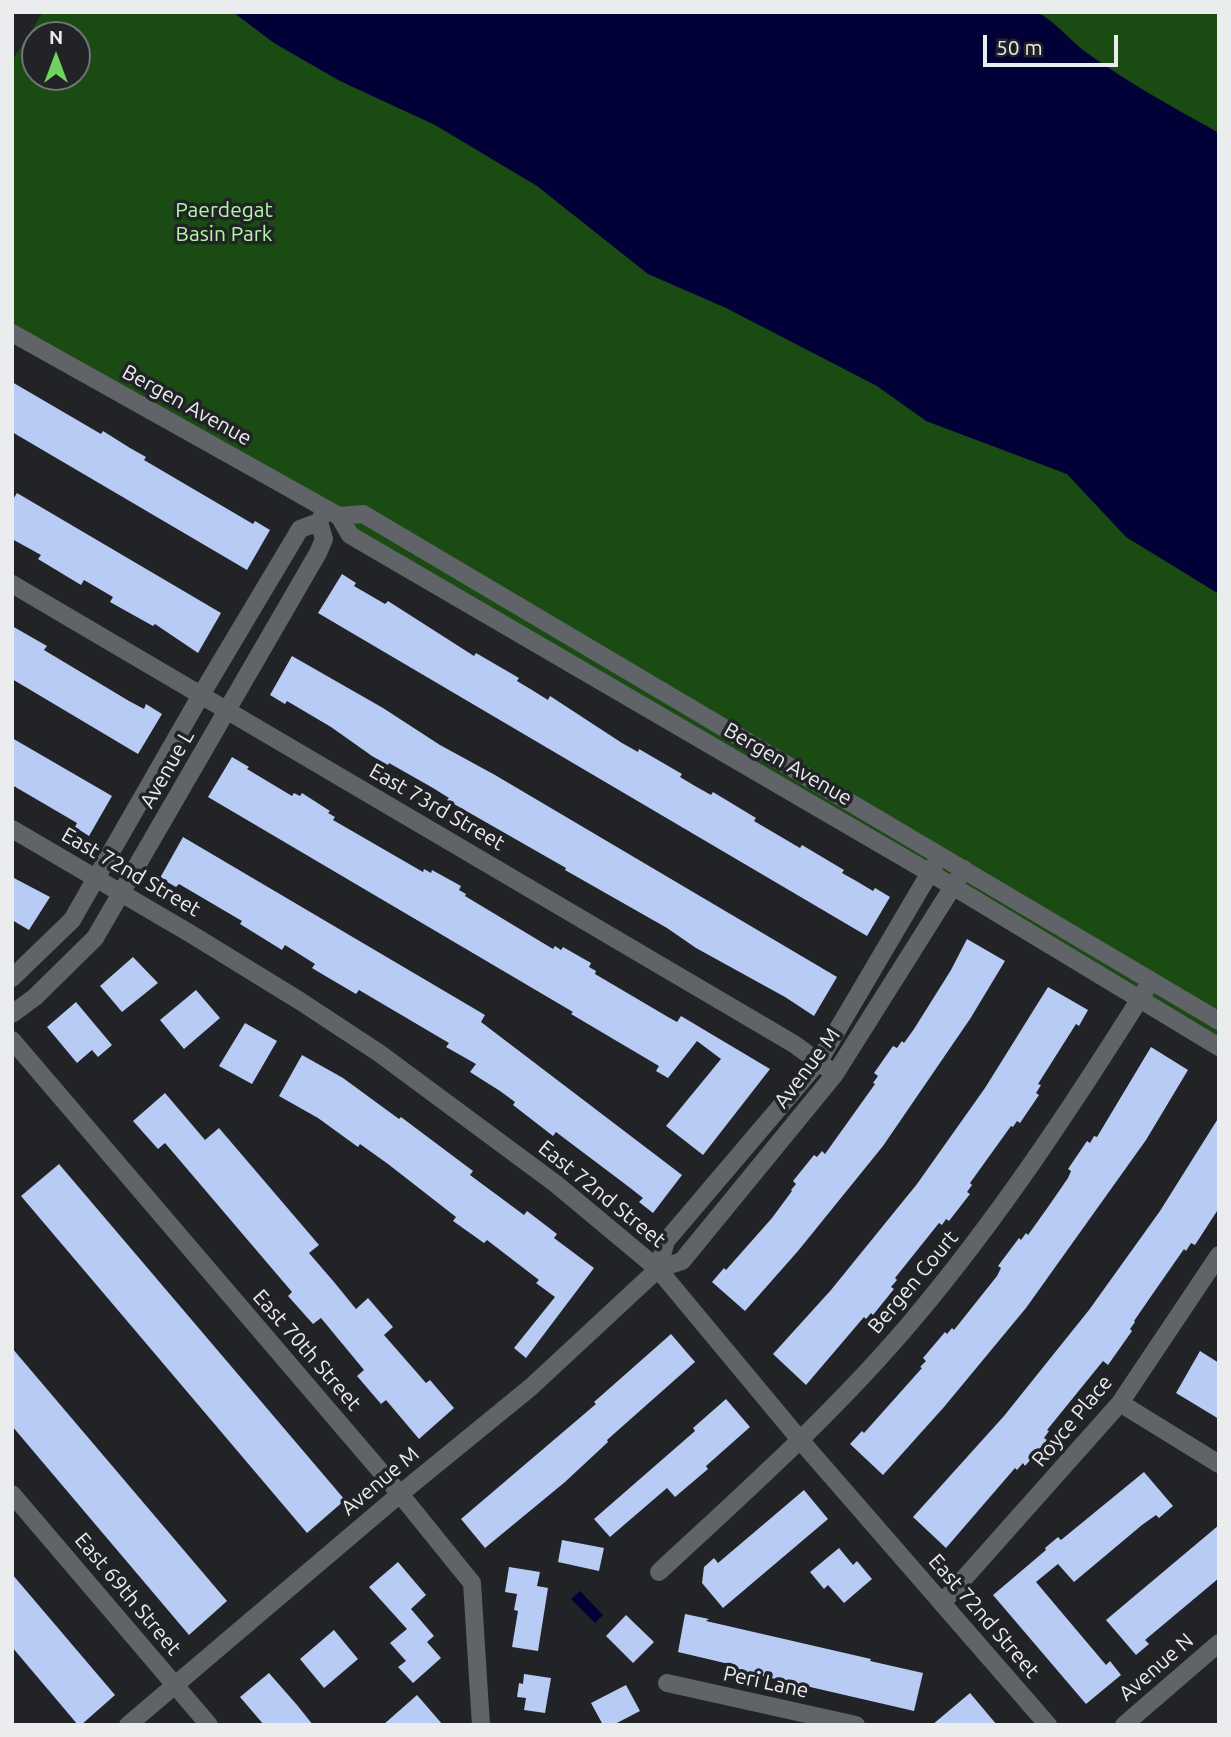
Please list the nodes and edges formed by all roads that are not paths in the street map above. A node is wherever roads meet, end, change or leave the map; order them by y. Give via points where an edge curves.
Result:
1 (12, 333) edge
2 (328, 516) junction
3 (12, 584) edge
4 (201, 695) junction
5 (226, 710) junction
6 (12, 830) edge
7 (940, 855) junction
8 (964, 869) junction
9 (930, 873) junction
10 (97, 879) junction
11 (954, 887) junction
12 (122, 894) junction
13 (12, 978) edge
14 (1152, 980) junction
15 (1139, 999) junction
16 (12, 1014) edge
17 (1219, 1021) edge
18 (12, 1040) edge
19 (1219, 1047) edge
20 (819, 1061) junction
21 (835, 1074) junction
22 (1219, 1255) edge
23 (658, 1269) junction
24 (1120, 1403) junction
25 (801, 1441) junction
26 (1219, 1464) edge
27 (12, 1494) edge
28 (400, 1494) junction
29 (659, 1572) dead end
30 (943, 1602) junction
31 (1219, 1643) edge
32 (667, 1683) dead end
33 (175, 1685) junction
34 (128, 1725) edge
35 (209, 1725) edge
36 (481, 1725) edge
37 (856, 1725) edge
38 (1048, 1725) edge
39 (1124, 1725) edge

1 - 2 street, Bergen Avenue
2 - 4 street, Avenue L via 300,529
2 - 5 street, Avenue L via 318,553
2 - 7 street, Bergen Avenue via 363,514
2 - 9 street, Bergen Avenue via 351,535
3 - 4 street, East 73rd Street
4 - 5 street, East 73rd Street
4 - 10 street, Avenue L
5 - 12 street, Avenue L
5 - 20 street, East 73rd Street
6 - 10 street, East 72nd Street
7 - 8 street, Bergen Avenue
7 - 9 street, Avenue M
8 - 11 street, Avenue M
8 - 14 street, Bergen Avenue
9 - 11 street, Bergen Avenue
9 - 20 street, Avenue M
10 - 12 street, East 72nd Street
10 - 13 street, Avenue L via 72,920
11 - 15 street, Bergen Avenue
11 - 21 street, Avenue M
12 - 16 street, Avenue L via 95,939
12 - 23 street, East 72nd Street via 379,1053 556,1184
14 - 15 street, Bergen Court
14 - 17 street, Bergen Avenue
15 - 19 street, Bergen Avenue
15 - 25 street, Bergen Court via 1068,1113 978,1238 911,1323
18 - 28 street, East 70th Street
20 - 21 street, East 73rd Street
20 - 23 street, Avenue M via 666,1241
21 - 23 street, Avenue M via 682,1261
22 - 24 street, Royce Place
23 - 25 street, East 72nd Street
23 - 28 street, Avenue M via 531,1387
24 - 26 street
24 - 30 street, Royce Place
25 - 29 street, Bergen Court
25 - 30 street, East 72nd Street
27 - 33 street, East 69th Street
28 - 33 street, Avenue M
28 - 36 street, East 70th Street via 472,1583
30 - 38 street, East 72nd Street
31 - 39 street, Avenue N
32 - 37 street, Peri Lane
33 - 34 street, Avenue M
33 - 35 street, East 69th Street

